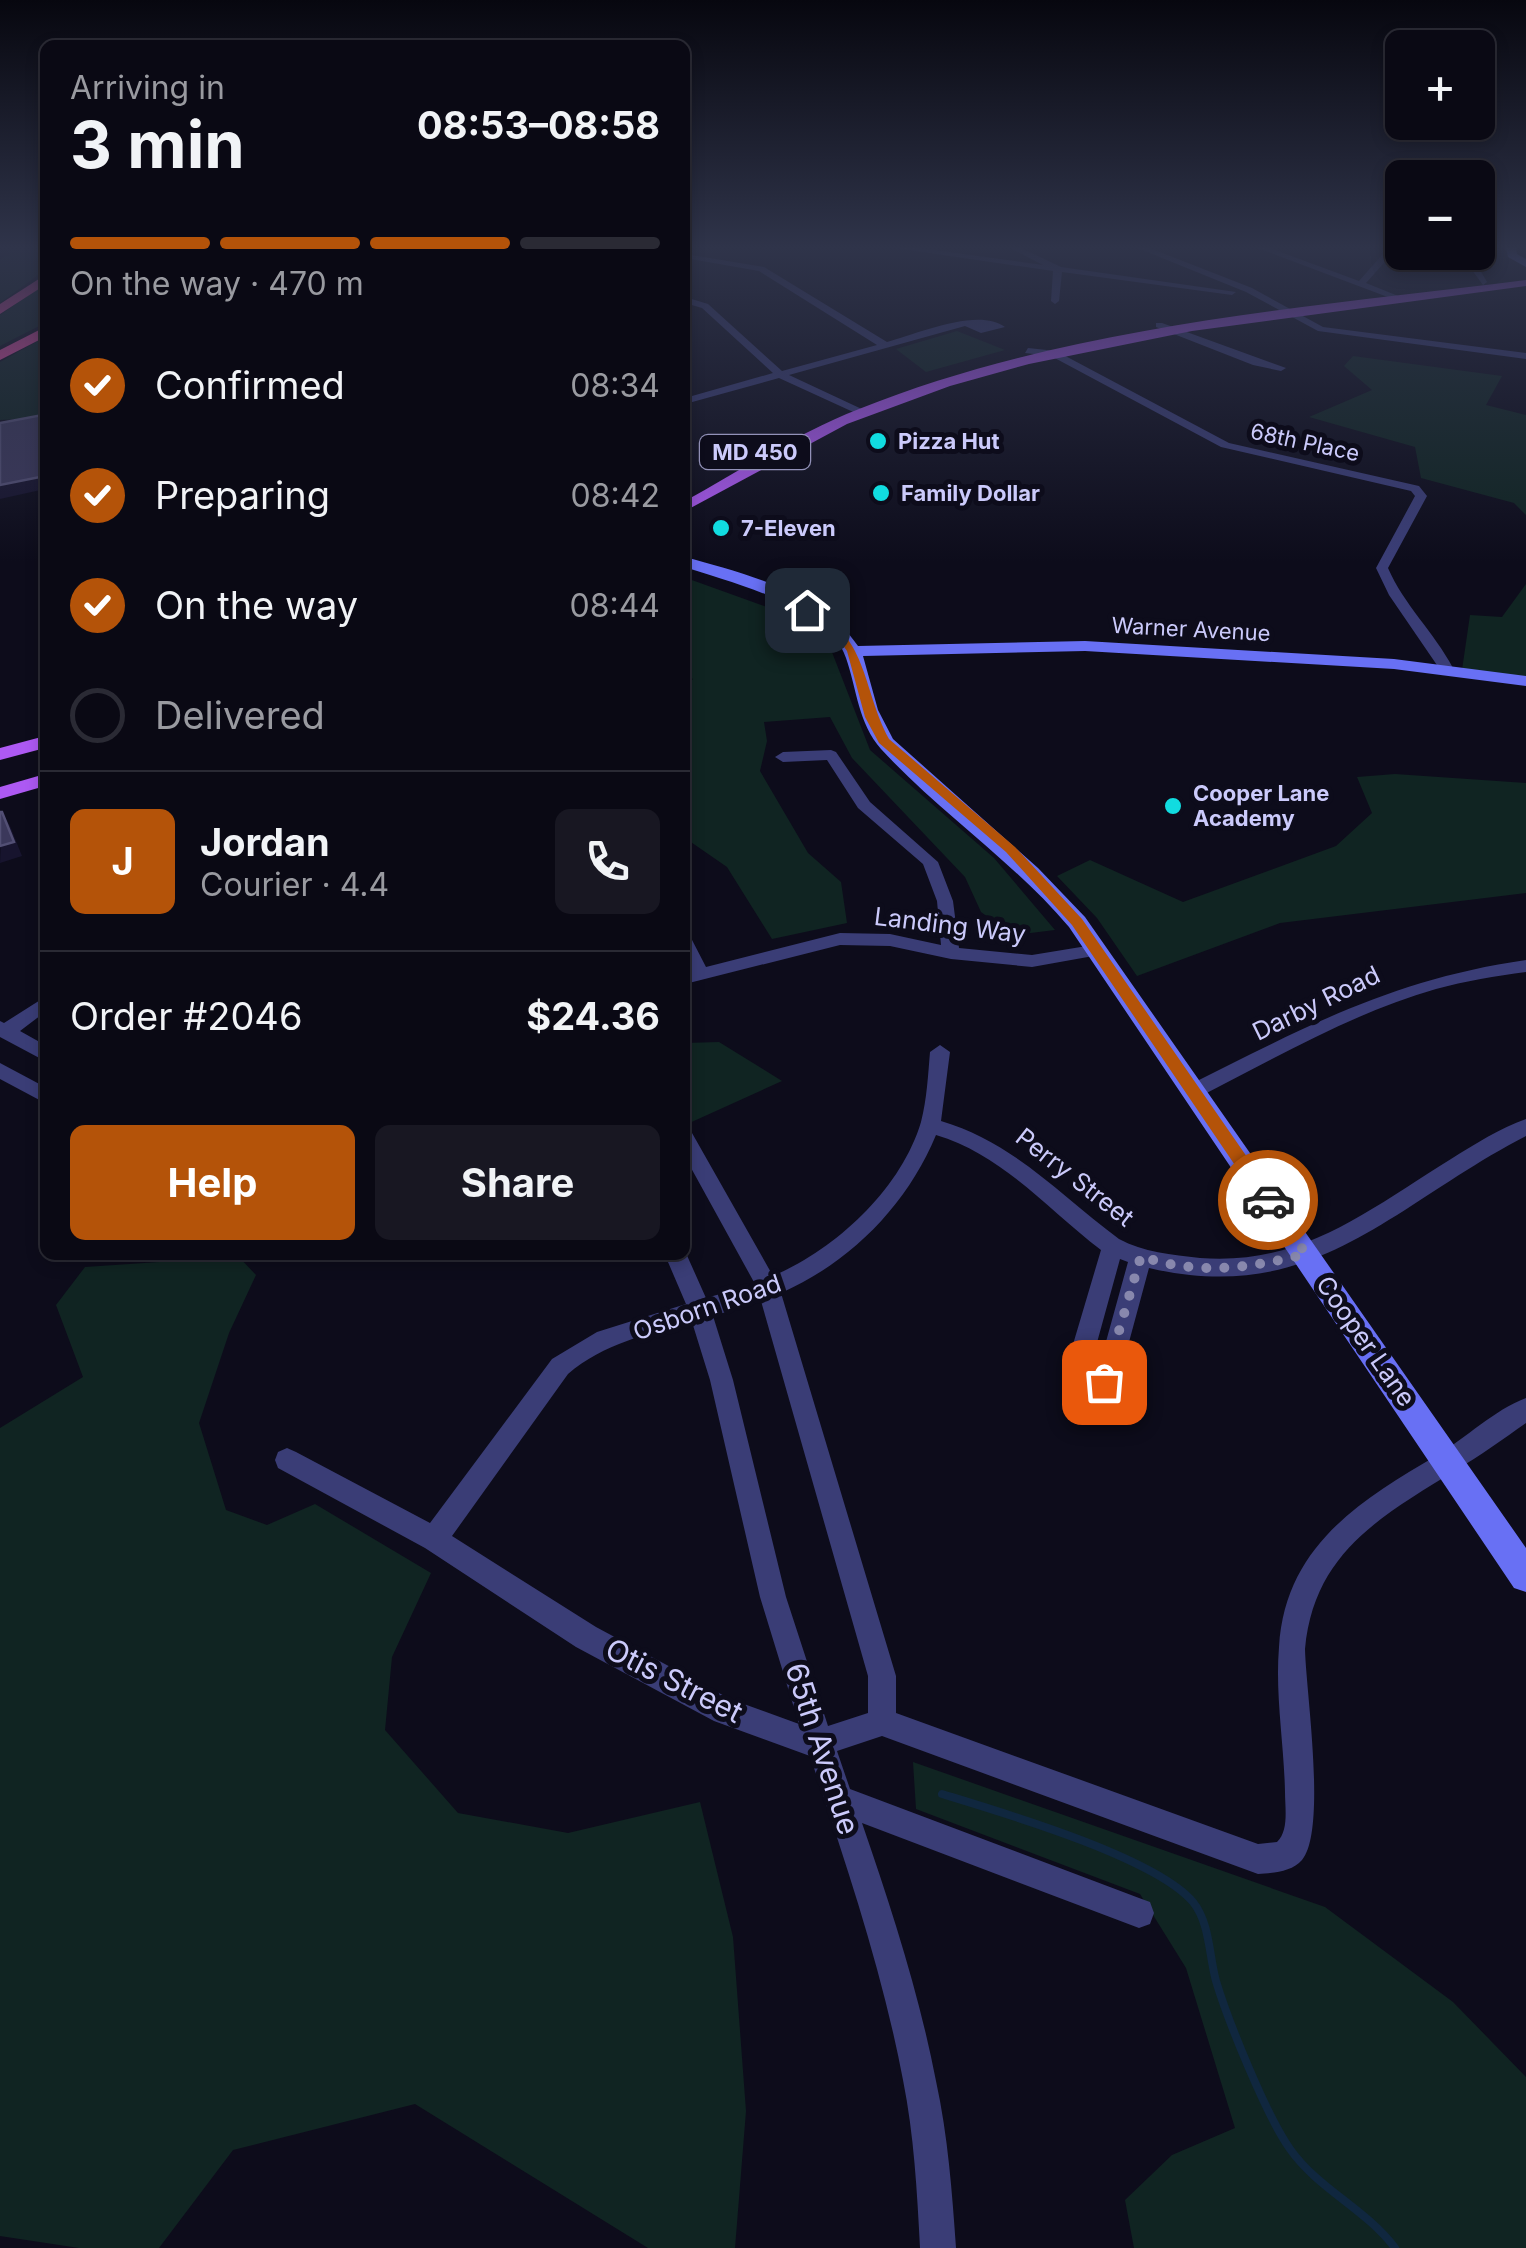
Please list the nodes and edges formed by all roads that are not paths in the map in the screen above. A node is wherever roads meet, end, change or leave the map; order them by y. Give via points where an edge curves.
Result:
1 (756, 352) edge
2 (865, 352) edge
3 (1025, 352) edge
4 (1039, 352) edge
5 (1058, 352) edge
6 (1234, 352) edge
7 (1493, 352) edge
8 (1052, 353) junction
9 (1526, 356) edge
10 (1281, 368) dead end
11 (781, 375) junction
12 (690, 400) edge
13 (854, 410) junction
14 (690, 489) edge
15 (690, 504) edge
16 (690, 564) edge
17 (852, 651) junction
18 (1446, 668) junction
19 (1526, 681) edge
20 (40, 743) edge
21 (0, 754) edge
22 (783, 757) dead end
23 (40, 781) edge
24 (0, 793) edge
25 (1093, 951) junction
26 (951, 953) junction
27 (1526, 966) edge
28 (692, 976) edge
29 (40, 1006) edge
30 (3, 1029) edge
31 (40, 1051) edge
32 (940, 1052) dead end
33 (0, 1070) edge
34 (1192, 1092) junction
35 (40, 1093) edge
36 (930, 1125) junction
37 (1526, 1127) edge
38 (690, 1148) edge
39 (1112, 1246) junction
40 (1306, 1254) junction
41 (1141, 1256) junction
42 (678, 1260) edge
43 (768, 1289) junction
44 (697, 1311) junction
45 (1526, 1409) edge
46 (288, 1460) dead end
47 (1448, 1462) junction
48 (434, 1539) junction
49 (1526, 1576) edge
50 (882, 1722) junction
51 (817, 1744) junction
52 (837, 1799) junction
53 (1140, 1913) dead end
54 (938, 2248) edge

1 - 11 street
2 - 11 street
3 - 13 main road, MD 450 via 925,379
4 - 8 street, 68th Place
5 - 8 main road, MD 450
6 - 10 street
7 - 9 street
8 - 13 main road, MD 450
8 - 18 street, 68th Place via 1224,445 1415,488 1420,496 1382,568
11 - 12 street
11 - 13 street
13 - 14 main road, MD 450
13 - 15 main road, MD 450
16 - 17 street, Cooper Lane via 815,614
17 - 18 street, Warner Avenue via 1059,645
17 - 25 street, Cooper Lane via 884,741 1024,863 1077,922
18 - 19 street, Warner Avenue
20 - 21 main road
22 - 26 street via 831,755 864,805 930,862 946,902
23 - 24 main road
25 - 26 street, Landing Way via 1032,962
25 - 34 street, Cooper Lane
26 - 28 street, Landing Way via 890,940 840,939
27 - 34 street, Darby Road via 1403,989
29 - 30 street
30 - 31 street
32 - 36 street, Osborn Road
33 - 35 street
34 - 40 street, Cooper Lane
36 - 39 street, Perry Street via 1005,1155
36 - 43 street, Osborn Road via 906,1174 864,1224
37 - 40 street, Perry Street via 1343,1241
38 - 43 street
39 - 41 street, Perry Street
39 - 41 street via 1078,1368 1079,1380 1090,1385 1104,1382 1110,1368
40 - 41 street, Perry Street via 1234,1268 1193,1268
40 - 47 street, Cooper Lane
42 - 44 street, 65th Avenue
43 - 44 street, Osborn Road
43 - 50 street via 882,1676
44 - 48 street, Osborn Road via 584,1350 551,1374
44 - 51 street, 65th Avenue
45 - 47 street
46 - 48 street, Otis Street
47 - 49 street, Cooper Lane
47 - 50 street via 1364,1512 1330,1544 1303,1593 1293,1634 1292,1696 1302,1821 1295,1846 1280,1858 1258,1859
48 - 51 street, Otis Street via 586,1637 724,1711
50 - 51 street
51 - 52 street, 65th Avenue
52 - 53 street
52 - 54 street, 65th Avenue via 909,2024 931,2139

